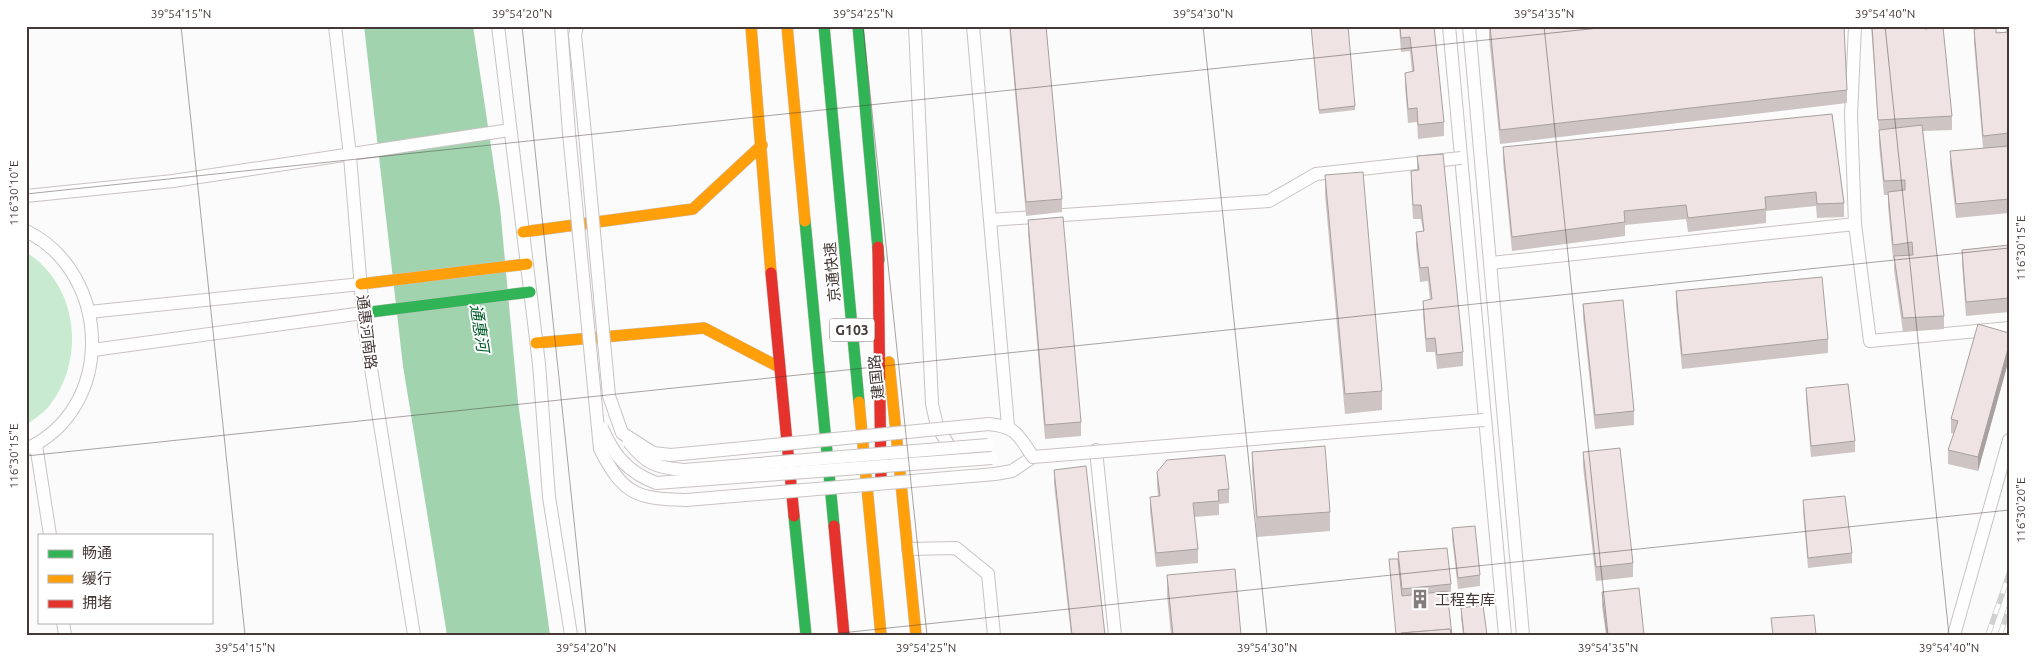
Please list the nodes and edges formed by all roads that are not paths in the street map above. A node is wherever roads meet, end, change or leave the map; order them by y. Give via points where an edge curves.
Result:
1 (335, 26) edge
2 (498, 26) edge
3 (561, 26) edge
4 (577, 26) edge
5 (751, 26) edge
6 (787, 26) edge
7 (824, 26) edge
8 (858, 26) edge
9 (916, 26) edge
10 (973, 26) edge
11 (1449, 26) edge
12 (1469, 26) edge
13 (1855, 26) edge
14 (510, 130) junction
15 (762, 145) junction
16 (350, 156) junction
17 (1462, 158) junction
18 (26, 196) edge
19 (990, 220) junction
20 (1855, 224) junction
21 (26, 231) edge
22 (524, 232) junction
23 (878, 247) junction
24 (1491, 263) junction
25 (526, 264) junction
26 (361, 284) junction
27 (530, 292) junction
28 (90, 312) junction
29 (363, 313) junction
30 (2009, 328) edge
31 (536, 343) junction
32 (93, 350) junction
33 (778, 367) junction
34 (597, 417) junction
35 (1484, 420) junction
36 (1008, 426) junction
37 (622, 433) junction
38 (2009, 440) edge
39 (31, 447) edge
40 (951, 449) junction
41 (1096, 450) junction
42 (1033, 457) junction
43 (881, 496) dead end
44 (882, 515) dead end
45 (50, 534) edge
46 (908, 549) junction
47 (414, 635) edge
48 (571, 635) edge
49 (806, 635) edge
50 (844, 635) edge
51 (882, 635) edge
52 (916, 635) edge
53 (994, 635) edge
54 (1115, 635) edge
55 (1505, 635) edge
56 (1523, 635) edge
57 (1954, 635) edge

1 - 16 street, 通惠河南路
2 - 14 street
3 - 34 street, bridge via 568,133
4 - 37 street, bridge via 575,35 609,396
5 - 15 main road
6 - 50 main road, 京通快速 / G103
7 - 51 main road, 京通快速 / G103
8 - 23 main road, 建国路
9 - 40 street, bridge via 932,404 937,426
10 - 19 street, bridge
11 - 17 street
12 - 24 street
13 - 20 street via 1851,115
14 - 16 street
14 - 22 street
15 - 22 main road via 693,209
15 - 33 main road
16 - 18 street via 173,182
16 - 26 street, 通惠河南路
17 - 19 street, bridge via 1316,174 1269,202
17 - 35 street
19 - 36 street, bridge
20 - 24 street
20 - 30 street via 1870,341
21 - 28 street via 65,260 83,289
22 - 25 street
23 - 43 main road
23 - 46 main road, 建国路
24 - 56 street
25 - 26 main road
25 - 27 street
26 - 28 street
26 - 29 street, 通惠河南路
27 - 29 main road
27 - 31 street
28 - 32 street
29 - 32 street
29 - 47 street, 通惠河南路
31 - 33 main road via 704,328
31 - 48 street via 549,498
32 - 39 street via 84,387 65,420
33 - 49 main road
34 - 40 street, bridge via 610,447 636,475 656,483 990,451
34 - 42 street, bridge via 600,449 612,473 627,490 656,500 995,474 1012,471
35 - 41 street, bridge
35 - 55 street
36 - 37 street, bridge via 989,424 670,455 653,453
36 - 42 street, bridge
37 - 40 street, bridge via 649,463 684,470
38 - 57 street
39 - 45 street
41 - 42 street, bridge
41 - 54 street
44 - 51 main road
46 - 52 main road, 建国路
46 - 53 street via 956,548 988,574

